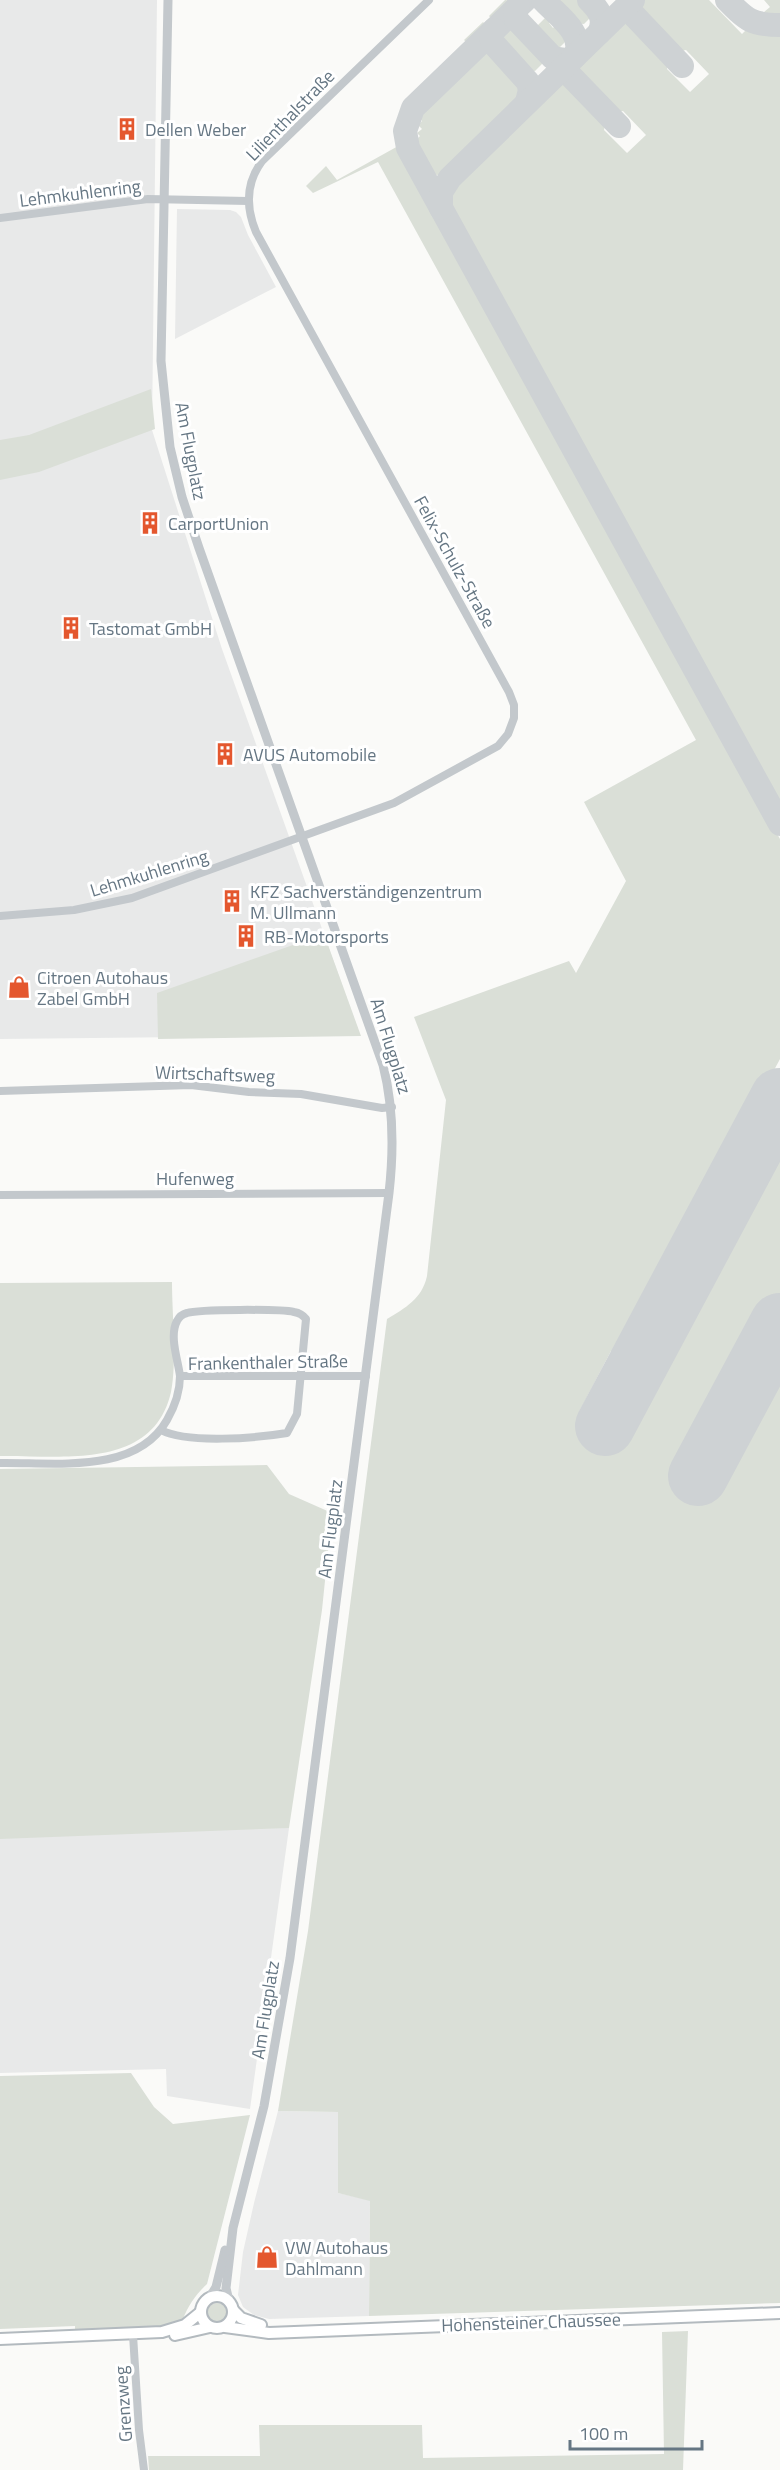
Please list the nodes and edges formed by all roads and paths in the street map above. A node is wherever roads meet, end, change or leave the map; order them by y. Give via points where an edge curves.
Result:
1 (168, 0) edge
2 (429, 0) edge
3 (164, 199) junction
4 (248, 201) junction
5 (0, 218) edge
6 (302, 837) junction
7 (0, 916) edge
8 (0, 1091) edge
9 (392, 1107) junction
10 (389, 1193) junction
11 (0, 1195) edge
12 (180, 1376) junction
13 (302, 1376) junction
14 (366, 1376) junction
15 (161, 1430) junction
16 (0, 1463) edge
17 (233, 2228) junction
18 (210, 2297) junction
19 (231, 2305) junction
20 (201, 2312) junction
21 (780, 2313) edge
22 (210, 2327) junction
23 (225, 2327) junction
24 (282, 2331) junction
25 (133, 2335) junction
26 (0, 2339) edge
27 (144, 2470) edge

1 - 3 street, Am Flugplatz
2 - 4 street, Lilienthalstraße via 262,161 251,179
3 - 4 street
3 - 5 street, Lehmkuhlenring
3 - 6 street, Am Flugplatz via 161,361 175,468 194,533
4 - 6 street, Felix-Schulz-Straße via 256,232 509,692 514,711 508,734 489,752 393,803
6 - 7 street, Lehmkuhlenring via 132,898 74,910
6 - 9 street, Am Flugplatz via 383,1065
8 - 9 street, Wirtschaftsweg via 191,1085 301,1094
9 - 10 street, Am Flugplatz via 394,1152
10 - 11 street, Hufenweg
10 - 14 street, Am Flugplatz
12 - 13 street, Frankenthaler Straße
12 - 13 street via 174,1330 181,1316 195,1311 293,1311 306,1319
12 - 15 street, Frankenthaler Straße via 176,1404
13 - 14 street, Frankenthaler Straße
13 - 15 street via 297,1414 287,1433 193,1437 172,1436
14 - 17 street, Am Flugplatz via 290,1958 264,2106
15 - 16 street, Frankenthaler Straße via 145,1444 114,1459
17 - 18 street, Am Flugplatz
17 - 19 street, Am Flugplatz via 226,2288
18 - 19 main road via 220,2296
18 - 20 main road
19 - 23 main road via 232,2319
19 - 24 main road, Hohensteiner Chaussee via 251,2323
20 - 22 main road via 202,2320
20 - 25 main road via 172,2330
21 - 24 main road, Hohensteiner Chaussee
22 - 23 main road
22 - 25 main road via 170,2336
23 - 24 main road, Hohensteiner Chaussee
25 - 26 main road
25 - 27 street, Grenzweg

